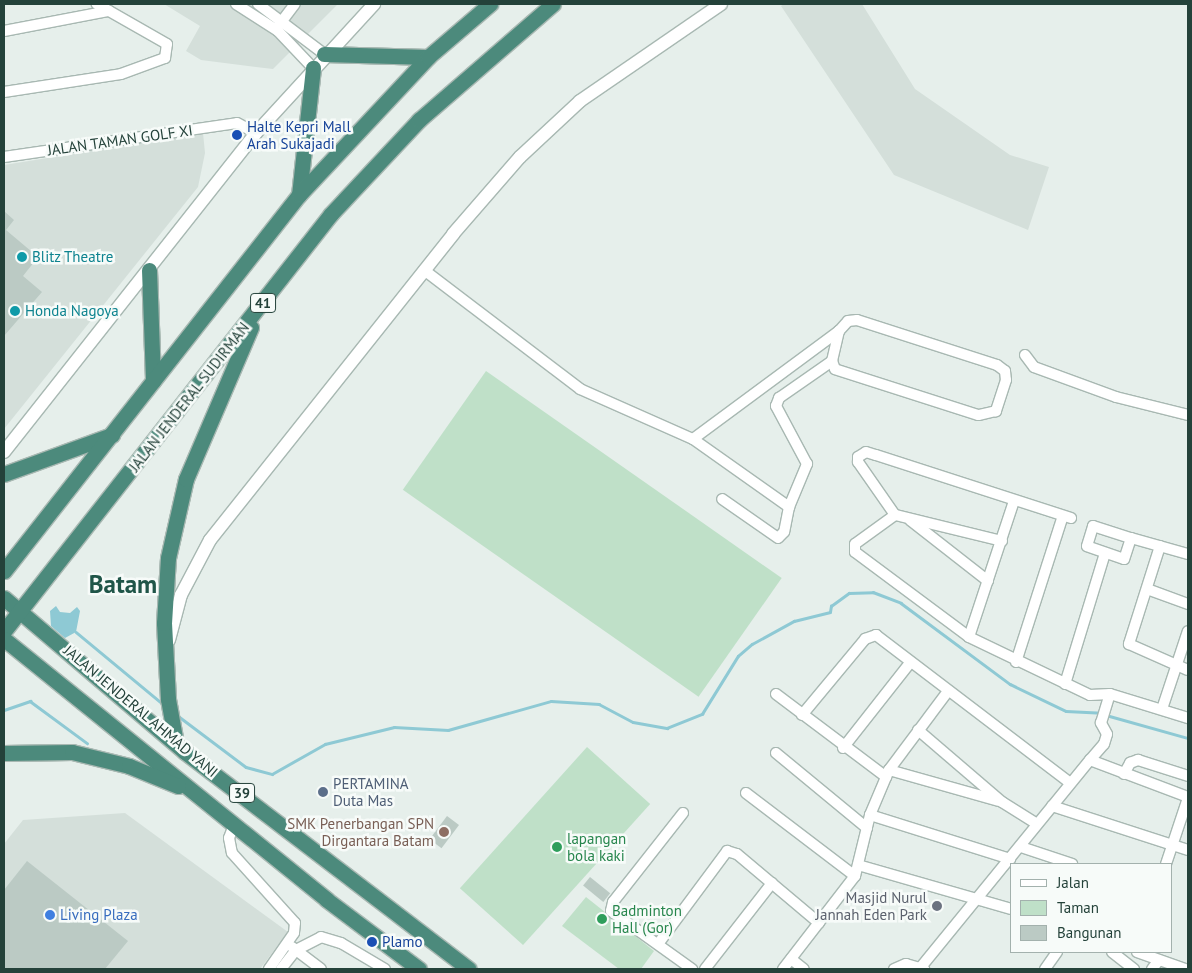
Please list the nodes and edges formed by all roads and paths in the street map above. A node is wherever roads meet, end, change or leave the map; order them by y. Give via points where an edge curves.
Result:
1 (98, 4) edge
2 (236, 4) edge
3 (258, 4) edge
4 (295, 4) edge
5 (374, 4) edge
6 (490, 4) edge
7 (553, 4) edge
8 (721, 4) edge
9 (109, 11) junction
10 (4, 21) edge
11 (284, 21) junction
12 (14, 28) junction
13 (275, 29) junction
14 (4, 31) edge
15 (324, 54) junction
16 (428, 57) junction
17 (312, 68) junction
18 (4, 92) edge
19 (256, 133) junction
20 (4, 157) edge
21 (299, 195) junction
22 (149, 270) junction
23 (424, 270) junction
24 (257, 311) junction
25 (839, 331) junction
26 (1025, 355) dead end
27 (832, 360) junction
28 (153, 381) junction
29 (1188, 415) edge
30 (112, 435) junction
31 (694, 439) junction
32 (4, 452) edge
33 (4, 474) edge
34 (722, 499) dead end
35 (1014, 500) junction
36 (790, 507) junction
37 (895, 515) junction
38 (910, 520) junction
39 (1131, 538) junction
40 (1002, 541) junction
41 (1160, 546) junction
42 (1105, 553) junction
43 (1188, 554) edge
44 (4, 571) edge
45 (988, 582) junction
46 (1147, 590) junction
47 (4, 598) edge
48 (1188, 604) edge
49 (21, 610) junction
50 (4, 631) edge
51 (1188, 632) edge
52 (969, 637) junction
53 (4, 638) edge
54 (167, 660) junction
55 (1016, 662) junction
56 (910, 663) junction
57 (1176, 666) junction
58 (1188, 670) edge
59 (1065, 684) junction
60 (948, 691) junction
61 (776, 694) dead end
62 (1109, 696) junction
63 (1162, 709) junction
64 (802, 715) junction
65 (1188, 718) edge
66 (918, 730) junction
67 (180, 748) junction
68 (843, 748) junction
69 (4, 753) edge
70 (776, 753) dead end
71 (1090, 760) junction
72 (170, 771) junction
73 (887, 773) junction
74 (1124, 774) junction
75 (1188, 776) edge
76 (1069, 782) junction
77 (746, 793) dead end
78 (198, 796) junction
79 (1188, 798) edge
80 (1002, 802) junction
81 (1052, 806) junction
82 (683, 813) dead end
83 (870, 814) junction
84 (1037, 824) junction
85 (234, 825) junction
86 (868, 828) junction
87 (1173, 845) junction
88 (1021, 846) junction
89 (1188, 850) edge
90 (1010, 859) junction
91 (1067, 863) edge
92 (1166, 863) edge
93 (858, 865) junction
94 (855, 876) junction
95 (772, 883) junction
96 (976, 898) junction
97 (1010, 909) edge
98 (819, 923) junction
99 (287, 943) junction
100 (658, 944) junction
101 (296, 950) junction
102 (1056, 953) edge
103 (1113, 953) edge
104 (1140, 953) edge
105 (791, 959) junction
106 (1159, 960) junction
107 (922, 968) edge
108 (268, 969) edge
109 (281, 969) edge
110 (321, 969) edge
111 (385, 969) edge
112 (419, 969) edge
113 (469, 969) edge
114 (692, 969) edge
115 (705, 969) edge
116 (783, 969) edge
117 (804, 969) edge
118 (894, 969) edge
119 (1045, 969) edge
120 (1134, 969) edge
121 (1152, 969) edge
122 (1185, 969) edge

1 - 9 street
2 - 13 street
3 - 11 street
4 - 11 street
5 - 15 street
6 - 16 highway, 41
7 - 24 highway, JALAN JENDERAL SUDIRMAN / 41 via 419,120 331,214
8 - 23 street via 609,78 558,120 520,157
9 - 12 street
9 - 18 street via 167,44 165,58 121,74
10 - 12 street
11 - 13 street
11 - 15 street
12 - 14 street
13 - 17 street
15 - 16 highway
15 - 17 street
16 - 21 highway, 41
17 - 19 street
17 - 21 highway
19 - 20 street, JALAN TAMAN GOLF XI via 237,123
19 - 22 street
21 - 28 highway, 41
22 - 28 highway
22 - 32 street
23 - 31 street via 580,390
23 - 54 street via 210,540 180,595
24 - 49 highway, JALAN JENDERAL SUDIRMAN / 41
24 - 54 highway via 202,438 176,517 164,598
25 - 27 street
25 - 27 street via 848,321 857,320 997,365 1005,371 1006,380 996,411 978,415 835,369
25 - 31 street
26 - 29 street via 1034,367 1116,397
27 - 36 street via 779,398 776,406 807,464
28 - 30 highway, 41
30 - 33 highway
30 - 44 highway, 41
31 - 36 street
34 - 36 street via 778,538 789,519
35 - 37 street via 876,455 862,454 858,462
35 - 40 street
35 - 55 street via 1067,517
37 - 38 street
37 - 52 street via 855,544 855,552
38 - 40 street via 948,525
38 - 45 street
39 - 41 street
39 - 42 street via 1124,559
39 - 42 street via 1094,526 1087,546
40 - 45 street
41 - 43 street
41 - 46 street
42 - 59 street
45 - 52 street
46 - 48 street
46 - 57 street via 1129,644
47 - 49 highway, JALAN JENDERAL AHMAD YANI / 39
49 - 50 highway, JALAN JENDERAL SUDIRMAN / 41
49 - 67 highway, JALAN JENDERAL AHMAD YANI / 39
51 - 57 street
52 - 55 street
53 - 72 highway, JALAN JENDERAL AHMAD YANI / 39
54 - 67 highway via 169,706
55 - 59 street
56 - 60 street
56 - 64 street via 881,638 871,636
56 - 68 street
57 - 58 street
57 - 63 street
59 - 62 street via 1090,695
60 - 66 street
60 - 76 street
61 - 64 street
62 - 63 street
62 - 71 street via 1101,723 1107,734 1104,744
63 - 65 street
64 - 68 street
66 - 73 street
66 - 80 street
67 - 72 highway
67 - 113 highway, JALAN JENDERAL AHMAD YANI / 39
68 - 73 street
69 - 78 highway via 44,750 93,756 159,777
70 - 86 street
71 - 74 street
71 - 76 street
72 - 78 highway, JALAN JENDERAL AHMAD YANI / 39
73 - 80 street
73 - 83 street
74 - 75 street via 1130,763 1138,760
74 - 79 street
76 - 81 street
77 - 94 street
78 - 85 highway, JALAN JENDERAL AHMAD YANI / 39
79 - 87 street
80 - 84 street
81 - 84 street
81 - 87 street
82 - 100 street via 611,908 612,914
83 - 86 street
83 - 90 street
84 - 88 street
85 - 99 street via 229,838 232,854 293,917 296,929
85 - 112 highway, JALAN JENDERAL AHMAD YANI / 39
86 - 93 street
87 - 89 street
87 - 92 street
88 - 90 street
88 - 91 street
90 - 96 street
93 - 94 street
93 - 96 street
94 - 98 street
95 - 98 street
95 - 100 street via 737,854 722,854
95 - 115 street
96 - 97 street
96 - 107 street
98 - 105 street
99 - 101 street
99 - 108 street
100 - 114 street
101 - 109 street
101 - 110 street
101 - 111 street via 314,939 328,938
102 - 119 street
103 - 120 street
104 - 106 street
105 - 116 street
105 - 117 street
106 - 121 street
106 - 122 street
107 - 118 street via 906,964

